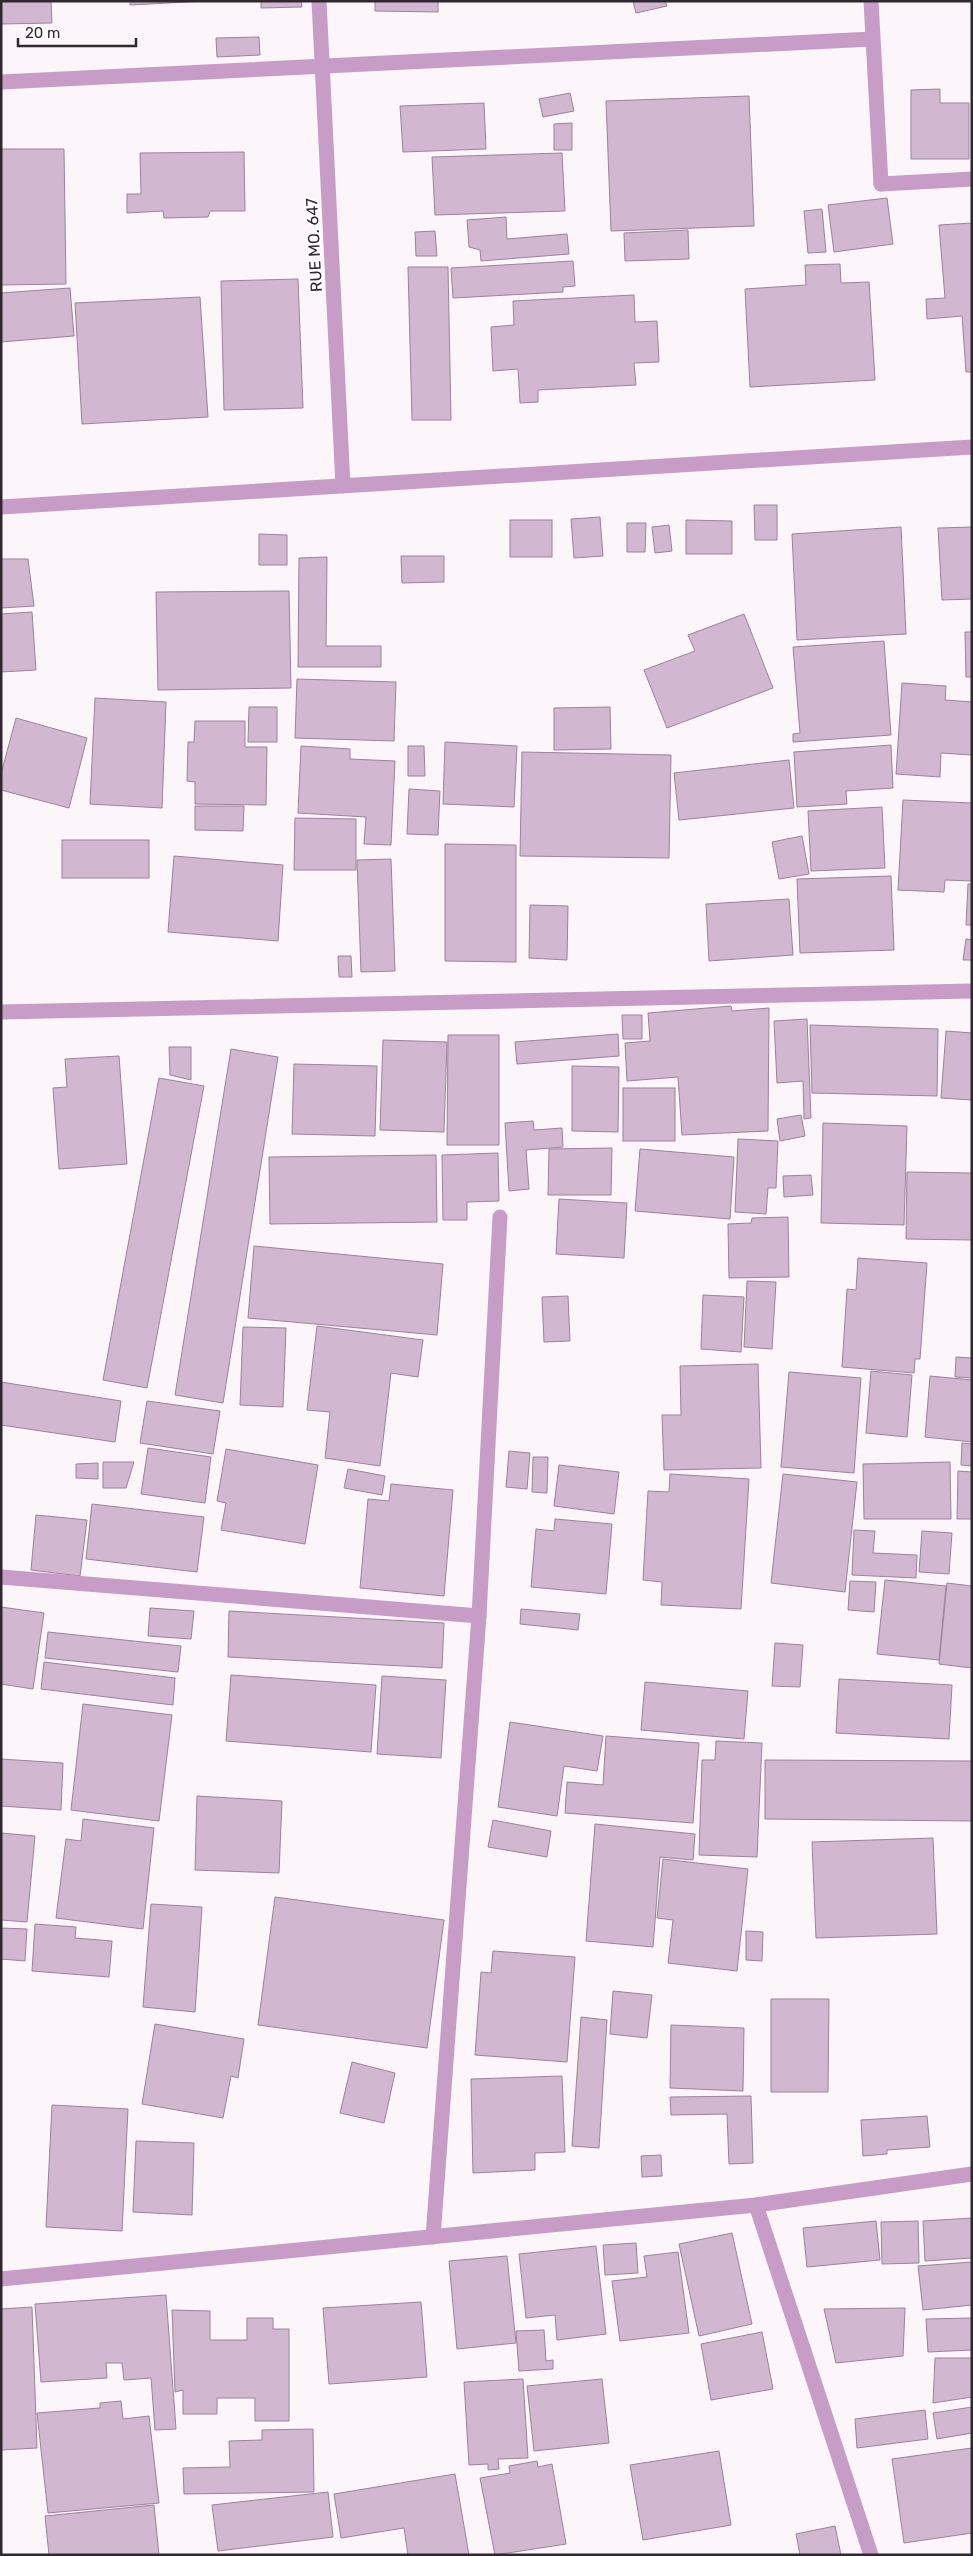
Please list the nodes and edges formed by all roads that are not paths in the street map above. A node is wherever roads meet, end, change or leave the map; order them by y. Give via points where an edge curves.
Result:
1 (319, 1) edge
2 (871, 1) edge
3 (872, 39) junction
4 (323, 67) junction
5 (1, 82) edge
6 (972, 179) edge
7 (972, 447) edge
8 (343, 486) junction
9 (1, 507) edge
10 (972, 991) edge
11 (1, 1012) edge
12 (500, 1217) dead end
13 (1, 1577) edge
14 (480, 1616) junction
15 (972, 2174) edge
16 (756, 2205) junction
17 (433, 2237) junction
18 (1, 2279) edge
19 (871, 2555) edge

1 - 4 street, RUE MO. 647
2 - 3 street
3 - 4 street
3 - 6 street via 881,184
4 - 5 street
4 - 8 street, RUE MO. 647
7 - 8 street
8 - 9 street
10 - 11 street
12 - 14 street
13 - 14 street
14 - 17 street
15 - 16 street
16 - 17 street
16 - 19 street
17 - 18 street

